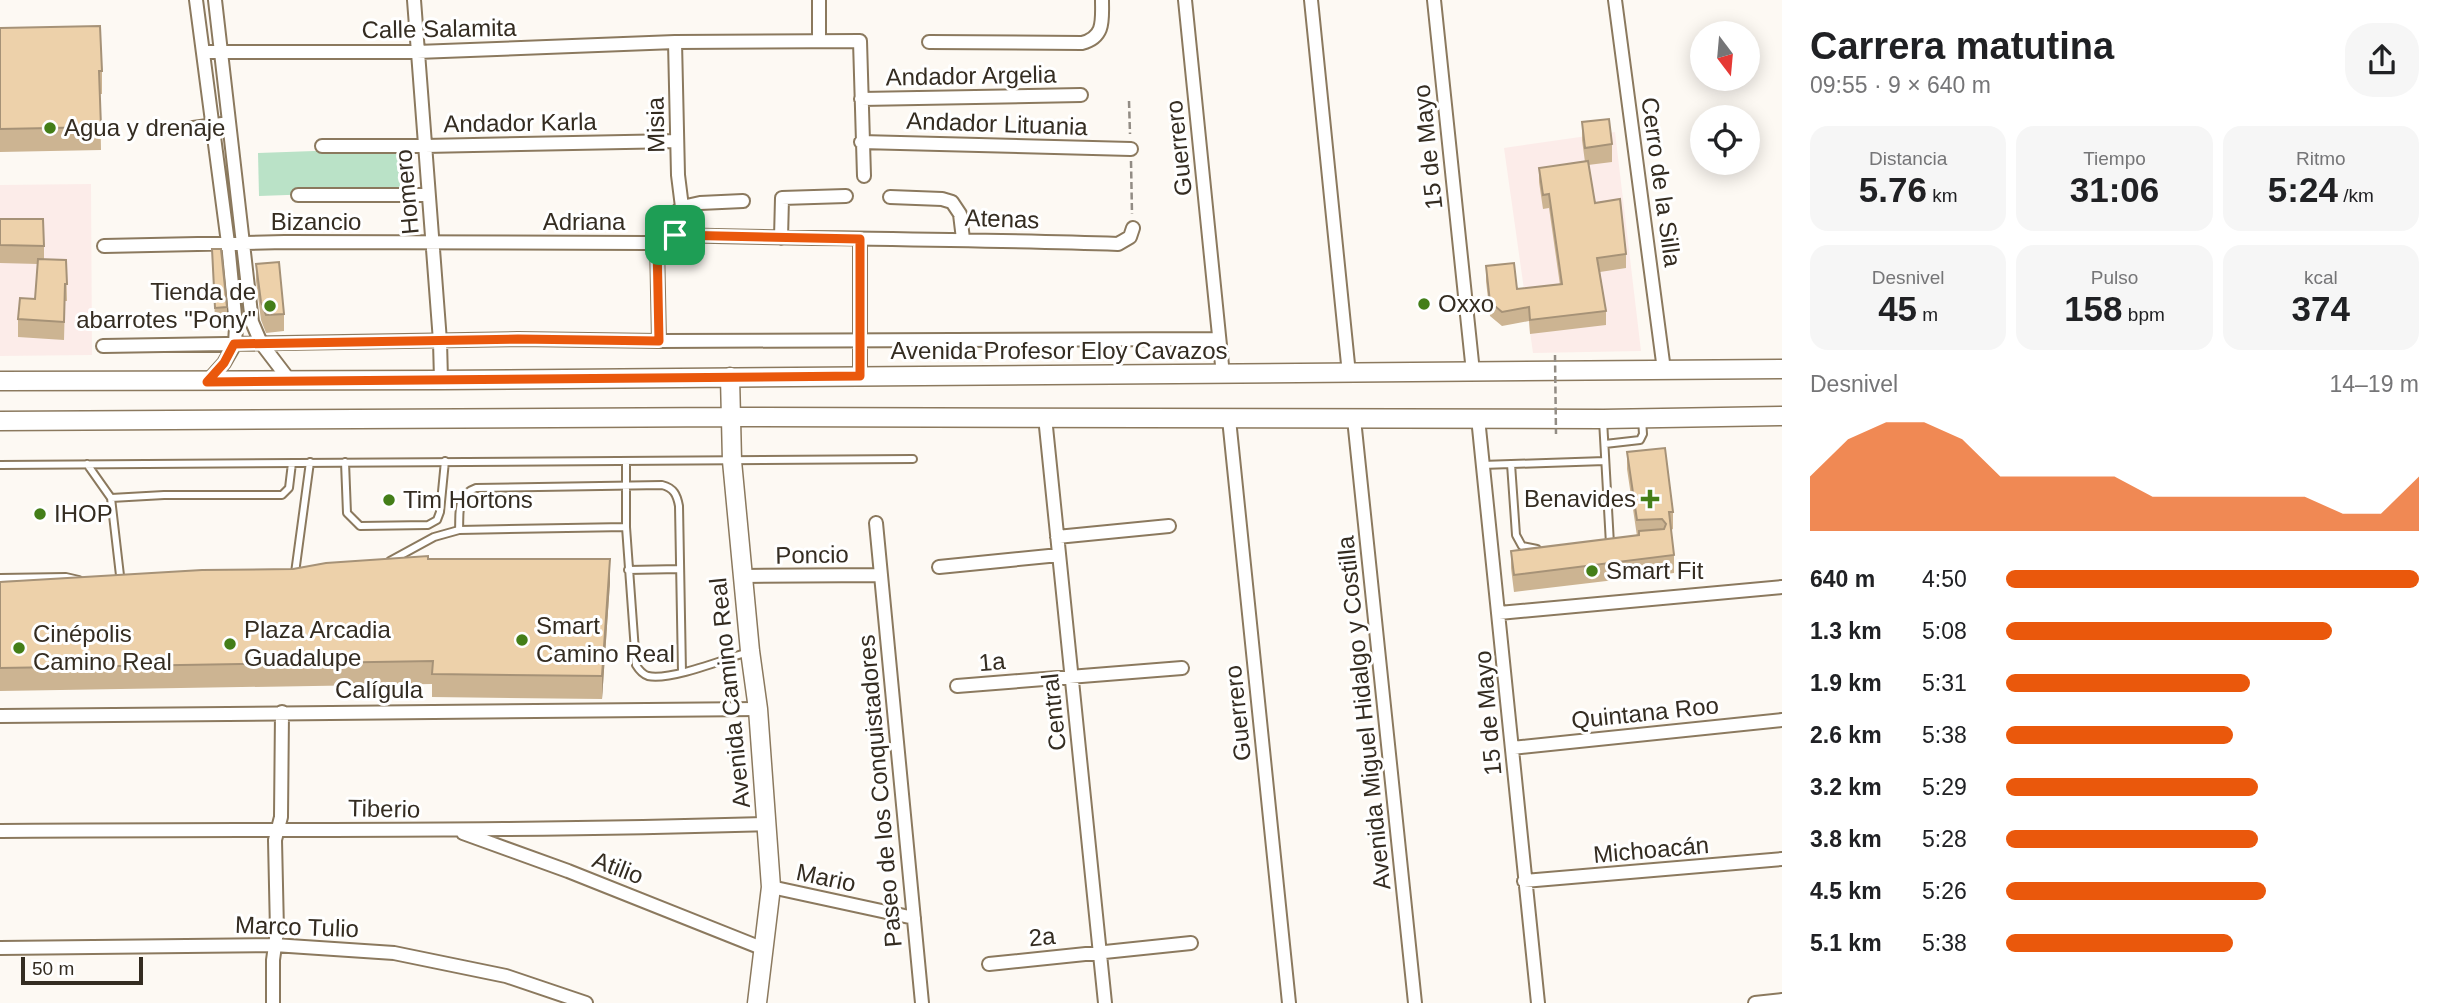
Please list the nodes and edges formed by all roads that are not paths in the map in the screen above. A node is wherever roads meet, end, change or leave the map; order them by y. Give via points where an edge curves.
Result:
1 (196, 0) edge
2 (215, 0) edge
3 (414, 0) edge
4 (819, 0) edge
5 (1102, 0) edge
6 (1185, 0) edge
7 (1311, 0) edge
8 (1434, 0) edge
9 (1615, 0) edge
10 (819, 41) junction
11 (675, 42) junction
12 (929, 42) dead end
13 (221, 51) junction
14 (203, 52) junction
15 (416, 52) junction
16 (1081, 95) dead end
17 (861, 99) junction
18 (229, 120) junction
19 (212, 123) junction
20 (164, 129) dead end
21 (677, 141) junction
22 (862, 142) junction
23 (322, 146) dead end
24 (425, 146) junction
25 (1131, 149) dead end
26 (864, 176) dead end
27 (298, 195) dead end
28 (428, 195) junction
29 (846, 196) dead end
30 (890, 197) dead end
31 (743, 201) dead end
32 (682, 207) junction
33 (1133, 228) dead end
34 (675, 235) junction
35 (781, 238) junction
36 (860, 239) junction
37 (963, 239) junction
38 (228, 243) junction
39 (432, 243) junction
40 (657, 243) junction
41 (243, 244) junction
42 (104, 246) dead end
43 (1219, 339) junction
44 (861, 340) junction
45 (440, 341) junction
46 (659, 341) junction
47 (261, 343) junction
48 (234, 344) junction
49 (103, 346) dead end
50 (1782, 369) edge
51 (1664, 370) junction
52 (1473, 373) junction
53 (1349, 374) junction
54 (1223, 375) junction
55 (860, 376) junction
56 (730, 377) junction
57 (441, 380) junction
58 (290, 381) junction
59 (0, 382) edge
60 (207, 382) junction
61 (1782, 416) edge
62 (731, 417) junction
63 (1045, 417) junction
64 (1478, 418) junction
65 (1642, 418) junction
66 (1229, 419) junction
67 (1354, 419) junction
68 (1603, 419) junction
69 (0, 421) edge
70 (1605, 444) junction
71 (913, 458) dead end
72 (445, 461) junction
73 (626, 461) junction
74 (732, 461) junction
75 (1605, 461) junction
76 (310, 462) junction
77 (345, 462) junction
78 (292, 463) junction
79 (87, 464) junction
80 (1511, 464) junction
81 (0, 466) edge
82 (1482, 466) junction
83 (625, 486) junction
84 (111, 498) junction
85 (876, 523) dead end
86 (1169, 526) dead end
87 (626, 527) junction
88 (459, 530) junction
89 (1057, 537) junction
90 (1622, 543) edge
91 (1597, 544) edge
92 (1610, 544) junction
93 (1547, 548) edge
94 (1059, 555) junction
95 (386, 564) edge
96 (939, 567) dead end
97 (680, 569) junction
98 (628, 570) junction
99 (881, 575) junction
100 (743, 576) junction
101 (0, 578) edge
102 (88, 582) edge
103 (110, 586) edge
104 (293, 586) edge
105 (1782, 587) edge
106 (1499, 613) junction
107 (750, 652) junction
108 (1182, 668) dead end
109 (682, 673) junction
110 (1072, 677) junction
111 (957, 686) dead end
112 (758, 709) junction
113 (282, 712) junction
114 (0, 716) edge
115 (1782, 720) edge
116 (1512, 748) junction
117 (768, 824) junction
118 (278, 828) junction
119 (0, 831) edge
120 (456, 831) junction
121 (1782, 859) edge
122 (1524, 881) junction
123 (771, 887) junction
124 (914, 918) junction
125 (1191, 943) dead end
126 (274, 945) junction
127 (0, 948) edge
128 (764, 949) junction
129 (1100, 953) junction
130 (989, 964) dead end
131 (1782, 1000) edge
132 (273, 1003) edge
133 (586, 1003) edge
134 (758, 1003) edge
135 (922, 1003) edge
136 (1105, 1003) edge
137 (1289, 1003) edge
138 (1415, 1003) edge
139 (1538, 1003) edge
140 (1755, 1003) edge

1 - 14 street
2 - 13 street
3 - 15 street, Homero
4 - 10 street
5 - 12 street via 1101,28 1095,38 1073,43
6 - 43 street, Guerrero
7 - 53 street
8 - 52 street, 15 de Mayo
9 - 51 street, Cerro de la Silla
10 - 11 street, Calle Salamita
10 - 17 street, Calle Salamita via 860,41
11 - 15 street, Calle Salamita
11 - 21 street, Misia
13 - 14 street, Calle Salamita
13 - 15 street, Calle Salamita
13 - 18 street
14 - 19 street
15 - 24 street, Homero
16 - 17 street, Andador Argelia
17 - 22 street
18 - 19 lane
18 - 41 street
19 - 20 lane
19 - 38 street
21 - 24 street, Andador Karla
21 - 32 street, Misia
22 - 25 street, Andador Lituania
22 - 26 street
23 - 24 street, Andador Karla
24 - 28 street, Homero
27 - 28 street
28 - 39 street, Homero
29 - 35 street via 782,198
30 - 37 street via 952,202 960,214
31 - 32 street
32 - 34 street via 674,218
33 - 37 street, Atenas via 1130,237 1118,244
34 - 35 street, Adriana
34 - 40 street, Adriana
35 - 36 street, Adriana
36 - 37 street, Atenas
36 - 44 street
38 - 41 street, Bizancio
38 - 42 street, Bizancio
38 - 48 street
39 - 40 street, Adriana
39 - 41 street, Bizancio
39 - 45 street, Homero
40 - 46 street
41 - 47 street via 252,322
43 - 44 street
43 - 54 street, Guerrero
44 - 46 street
44 - 55 street
45 - 46 street
45 - 47 street
45 - 57 street, Homero
47 - 48 street
47 - 58 street
48 - 49 street
48 - 60 street
50 - 51 main road, Avenida Profesor Eloy Cavazos
51 - 52 main road, Avenida Profesor Eloy Cavazos
52 - 53 main road, Avenida Profesor Eloy Cavazos
53 - 54 main road, Avenida Profesor Eloy Cavazos
54 - 55 main road, Avenida Profesor Eloy Cavazos
55 - 56 main road, Avenida Profesor Eloy Cavazos
56 - 57 main road, Avenida Profesor Eloy Cavazos
56 - 62 main road, Avenida Camino Real
57 - 58 main road, Avenida Profesor Eloy Cavazos
58 - 60 main road, Avenida Profesor Eloy Cavazos
59 - 60 main road, Avenida Profesor Eloy Cavazos
61 - 65 main road
62 - 63 main road
62 - 69 main road
62 - 74 main road, Avenida Camino Real
63 - 66 main road
63 - 89 street, Central
64 - 67 main road
64 - 68 main road
64 - 82 street, 15 de Mayo
65 - 68 main road
65 - 70 lane via 1640,440
66 - 67 main road
66 - 137 street, Guerrero
67 - 138 street, Avenida Miguel Hidalgo y Costilla
68 - 70 lane
70 - 75 lane
71 - 74 lane
72 - 73 lane
72 - 77 lane
72 - 77 lane via 437,520 428,525 360,526 347,513
73 - 74 lane
73 - 83 lane
74 - 100 main road, Avenida Camino Real
75 - 80 lane
75 - 92 lane
76 - 77 lane
76 - 78 lane
76 - 104 lane
78 - 79 lane
78 - 84 lane via 289,488 282,495
79 - 81 lane
79 - 84 lane
80 - 82 lane
80 - 93 lane via 1519,542 1528,548
82 - 106 street, 15 de Mayo
83 - 87 lane
83 - 88 lane via 476,488 460,503
83 - 97 lane via 662,485 674,492 679,506
84 - 103 lane via 121,589
85 - 99 street, Paseo de los Conquistadores
86 - 89 street
87 - 88 lane
87 - 98 lane
88 - 95 lane via 433,537
89 - 94 street, Central
90 - 92 lane
91 - 92 lane
94 - 96 street
94 - 110 street, Central
97 - 98 lane
97 - 109 lane
98 - 109 lane via 636,665 647,676
99 - 100 street, Poncio
99 - 124 street, Paseo de los Conquistadores
100 - 107 main road, Avenida Camino Real
101 - 102 lane via 66,577
105 - 106 street
106 - 116 street, 15 de Mayo
107 - 109 lane
107 - 112 main road, Avenida Camino Real
108 - 110 street, 1a
110 - 111 street, 1a
110 - 129 street, Central
112 - 113 street, Calígula
112 - 117 main road, Avenida Camino Real
113 - 114 street, Calígula
113 - 118 street
115 - 116 street, Quintana Roo
116 - 122 street, 15 de Mayo
117 - 120 street, Tiberio
117 - 123 main road, Avenida Camino Real
118 - 119 street, Tiberio
118 - 120 street, Tiberio
118 - 126 street
120 - 128 street, Atilio
121 - 122 street, Michoacán
122 - 139 street, 15 de Mayo
123 - 124 street, Mario
123 - 128 main road, Avenida Camino Real
124 - 135 street, Paseo de los Conquistadores
125 - 129 street, 2a
126 - 127 street, Marco Tulio
126 - 132 street
126 - 133 street, Marco Tulio via 394,953 506,976
128 - 134 main road, Avenida Camino Real
129 - 130 street, 2a
129 - 136 street, Central
131 - 140 street

